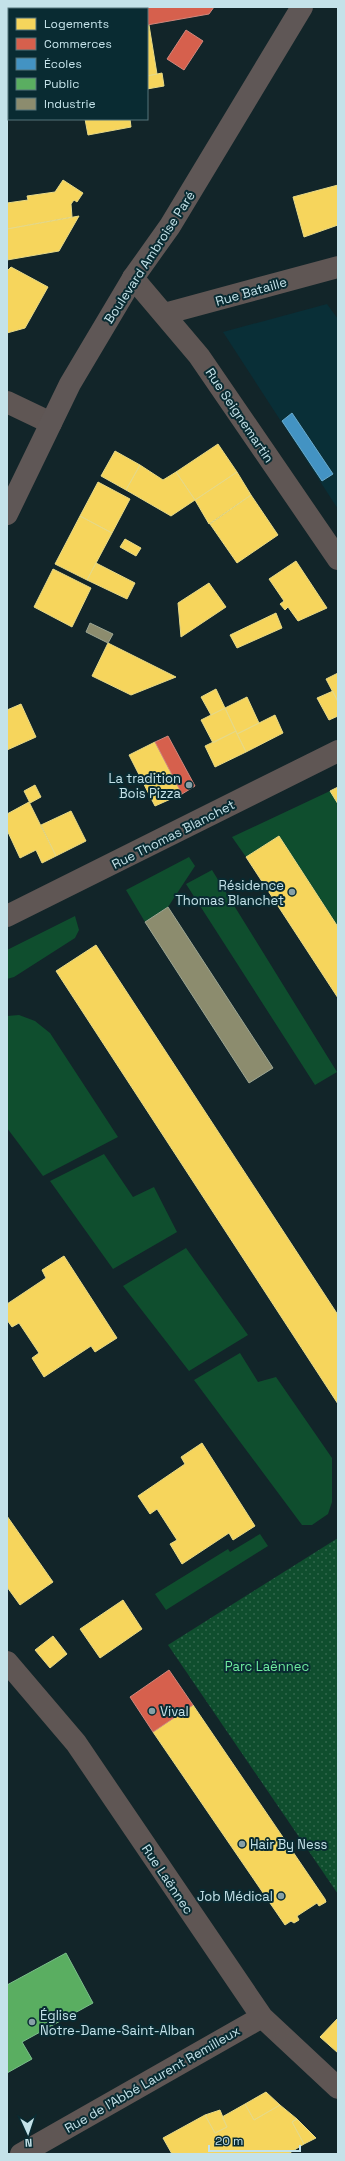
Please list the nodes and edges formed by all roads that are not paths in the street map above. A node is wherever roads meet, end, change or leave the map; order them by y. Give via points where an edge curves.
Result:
1 (302, 7) edge
2 (338, 267) edge
3 (134, 278) junction
4 (164, 314) junction
5 (7, 402) edge
6 (51, 423) junction
7 (7, 514) edge
8 (338, 559) edge
9 (338, 751) edge
10 (7, 916) edge
11 (7, 1662) edge
12 (262, 2017) junction
13 (338, 2088) edge
14 (21, 2154) edge

1 - 3 street, Boulevard Ambroise Paré via 170,226
2 - 4 street, Rue Bataille
3 - 4 street, Rue Seignemartin
3 - 6 street, Boulevard Ambroise Paré via 70,384
4 - 8 street, Rue Seignemartin via 200,356
5 - 6 street
6 - 7 street, Boulevard Ambroise Paré
9 - 10 street, Rue Thomas Blanchet
11 - 12 street, Rue Laënnec via 76,1743
12 - 13 street, Rue Laënnec
12 - 14 street, Rue de l'Abbé Laurent Remilleux

